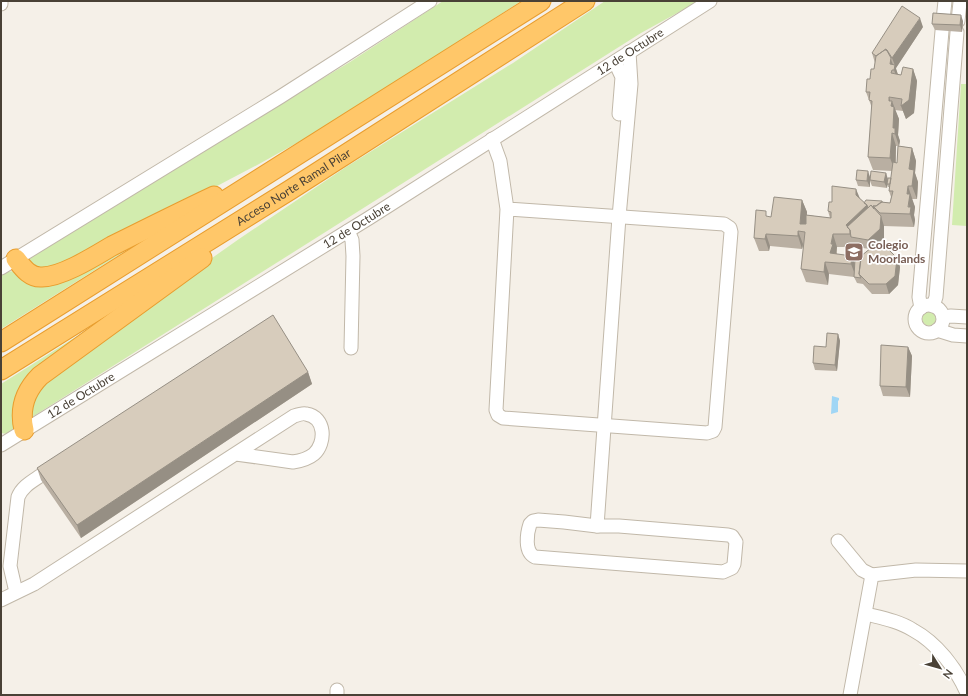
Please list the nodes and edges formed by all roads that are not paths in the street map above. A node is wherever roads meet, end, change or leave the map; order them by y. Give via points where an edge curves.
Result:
1 (1, 1) edge
2 (430, 1) edge
3 (542, 1) edge
4 (585, 1) edge
5 (710, 1) edge
6 (945, 1) edge
7 (959, 2) edge
8 (1, 4) edge
9 (942, 30) junction
10 (957, 31) junction
11 (629, 52) junction
12 (615, 62) junction
13 (492, 139) junction
14 (289, 161) junction
15 (290, 190) junction
16 (507, 209) junction
17 (615, 216) junction
18 (348, 231) junction
19 (9, 263) edge
20 (927, 307) junction
21 (967, 317) edge
22 (943, 318) junction
23 (937, 330) junction
24 (967, 336) edge
25 (9, 337) edge
26 (352, 348) dead end
27 (7, 366) edge
28 (600, 425) junction
29 (24, 430) junction
30 (1, 445) edge
31 (236, 454) junction
32 (40, 476) edge
33 (592, 526) junction
34 (838, 541) dead end
35 (967, 571) edge
36 (872, 575) junction
37 (16, 592) junction
38 (1, 600) edge
39 (866, 614) junction
40 (967, 693) edge
41 (850, 695) edge

1 - 8 street
2 - 19 street via 280,97
3 - 14 highway, Acceso Norte Ramal Pilar
4 - 15 highway, Acceso Norte Ramal Pilar
5 - 11 street, 12 de Octubre
6 - 9 street
7 - 10 street
9 - 10 street
9 - 20 street via 918,297
10 - 20 street via 936,297
11 - 12 street, 12 de Octubre
11 - 17 street via 631,84
12 - 13 street, 12 de Octubre
12 - 17 street via 622,77
13 - 16 street via 500,161
13 - 18 street, 12 de Octubre
14 - 19 highway via 53,276 34,276
14 - 25 highway, Acceso Norte Ramal Pilar
15 - 27 highway, Acceso Norte Ramal Pilar
15 - 29 highway via 202,258 40,376 25,398 22,418
16 - 17 street
16 - 28 street via 496,410 498,415 503,418
17 - 28 street
17 - 28 street via 724,224 731,232 713,431 707,433
18 - 26 street via 354,256
18 - 29 street, 12 de Octubre
20 - 22 street via 940,311
20 - 23 street via 918,312 916,321 920,329 929,333
21 - 22 street
22 - 23 street
23 - 24 street
28 - 33 street
29 - 30 street, 12 de Octubre
31 - 31 street via 294,416 305,413 320,423 320,446 313,455 302,461
31 - 37 street via 34,584
32 - 37 street via 20,491 18,497 10,566
33 - 33 street via 533,521 529,527 528,552 534,558 723,572 732,568 734,564 736,542 732,536
34 - 36 street via 862,570
35 - 36 street via 916,570
36 - 39 street
37 - 38 street
39 - 40 street via 902,624 926,638 952,667
39 - 41 street

